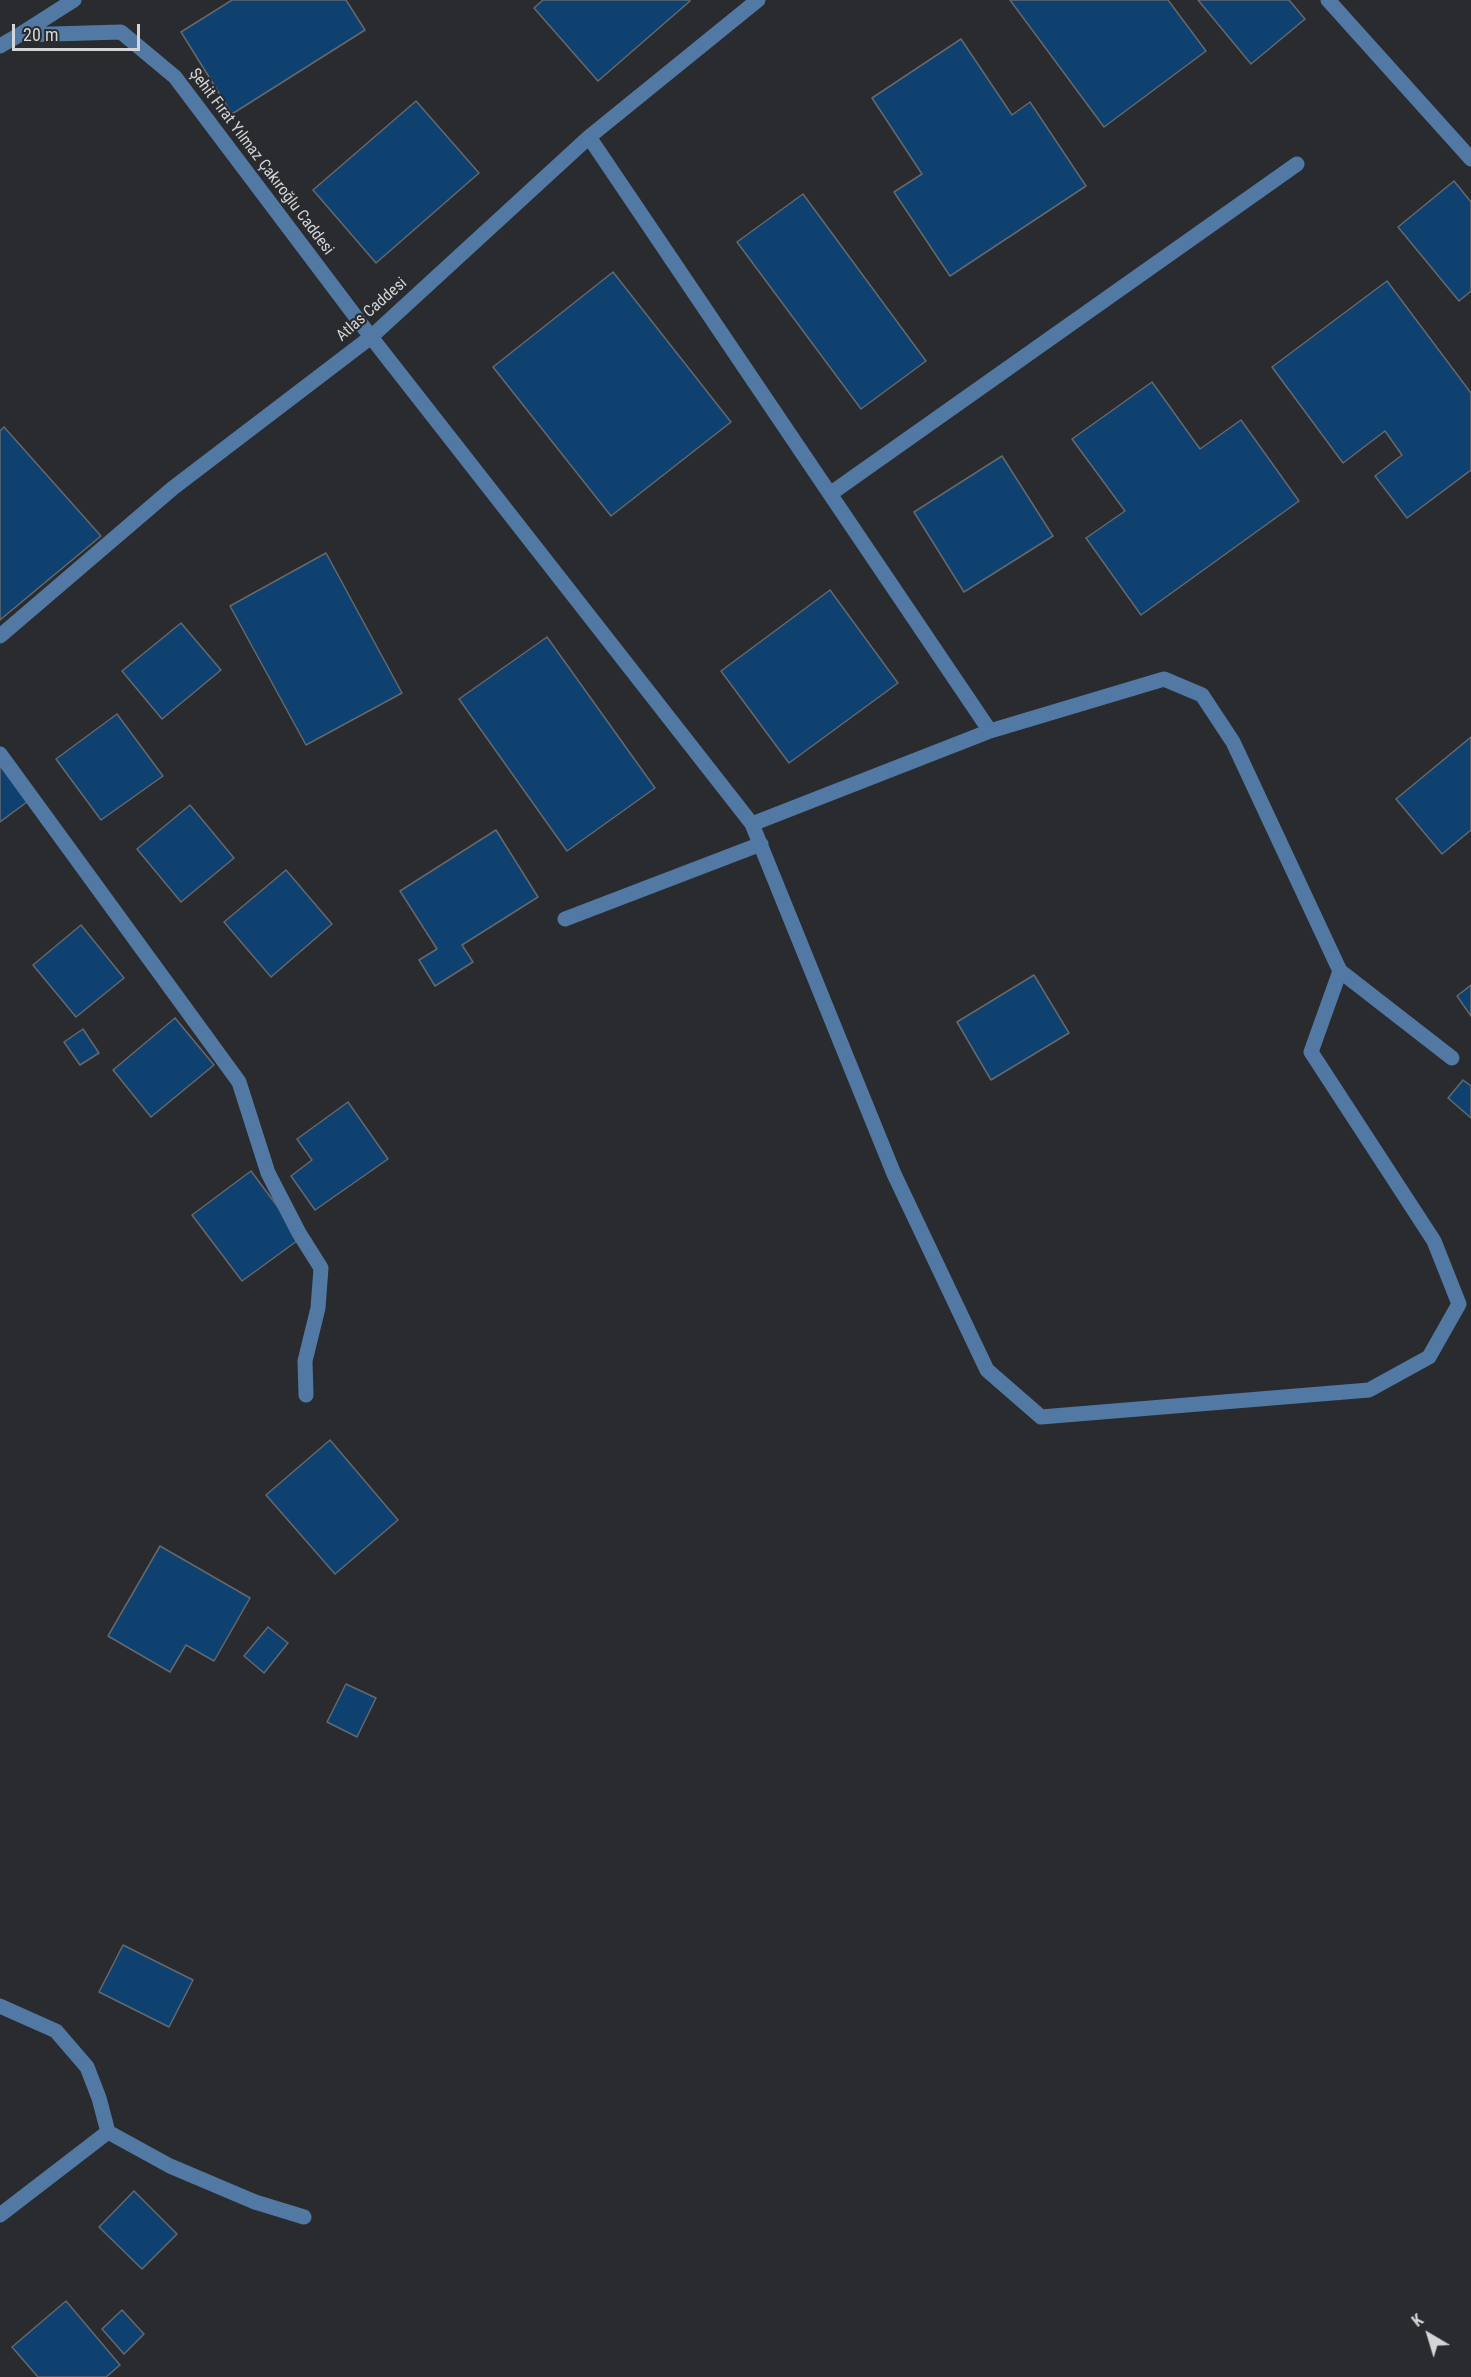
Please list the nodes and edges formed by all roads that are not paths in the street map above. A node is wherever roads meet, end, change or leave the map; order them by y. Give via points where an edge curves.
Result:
1 (74, 0) edge
2 (758, 0) edge
3 (1328, 0) edge
4 (19, 35) junction
5 (0, 46) edge
6 (589, 137) junction
7 (1471, 159) edge
8 (1297, 164) dead end
9 (371, 337) junction
10 (830, 494) junction
11 (0, 636) edge
12 (990, 731) junction
13 (0, 754) edge
14 (752, 824) junction
15 (761, 844) junction
16 (565, 919) dead end
17 (1340, 972) junction
18 (1452, 1058) dead end
19 (306, 1395) dead end
20 (0, 2006) edge
21 (108, 2133) junction
22 (0, 2215) edge
23 (304, 2217) dead end

1 - 4 street
2 - 6 street, Atlas Caddesi
3 - 7 street
4 - 5 street, Şehit Fırat Yılmaz Çakıroğlu Caddesi
4 - 9 street, Şehit Fırat Yılmaz Çakıroğlu Caddesi via 120,32 175,77
6 - 9 street, Atlas Caddesi
6 - 10 street
8 - 10 street
9 - 11 street, Atlas Caddesi via 173,488
9 - 14 street, Şehit Fırat Yılmaz Çakıroğlu Caddesi
10 - 12 street
12 - 14 street
12 - 17 street via 1164,679 1202,695 1233,742
13 - 19 street via 239,1082 268,1173 321,1268 318,1308 305,1361
14 - 15 street, Şehit Fırat Yılmaz Çakıroğlu Caddesi
15 - 16 street
15 - 17 street, Şehit Fırat Yılmaz Çakıroğlu Caddesi via 894,1174 987,1370 1041,1417 1369,1390 1429,1357 1459,1304 1434,1241 1311,1052
17 - 18 street
20 - 21 street via 56,2031 87,2067
21 - 22 street
21 - 23 street via 170,2166 255,2202

